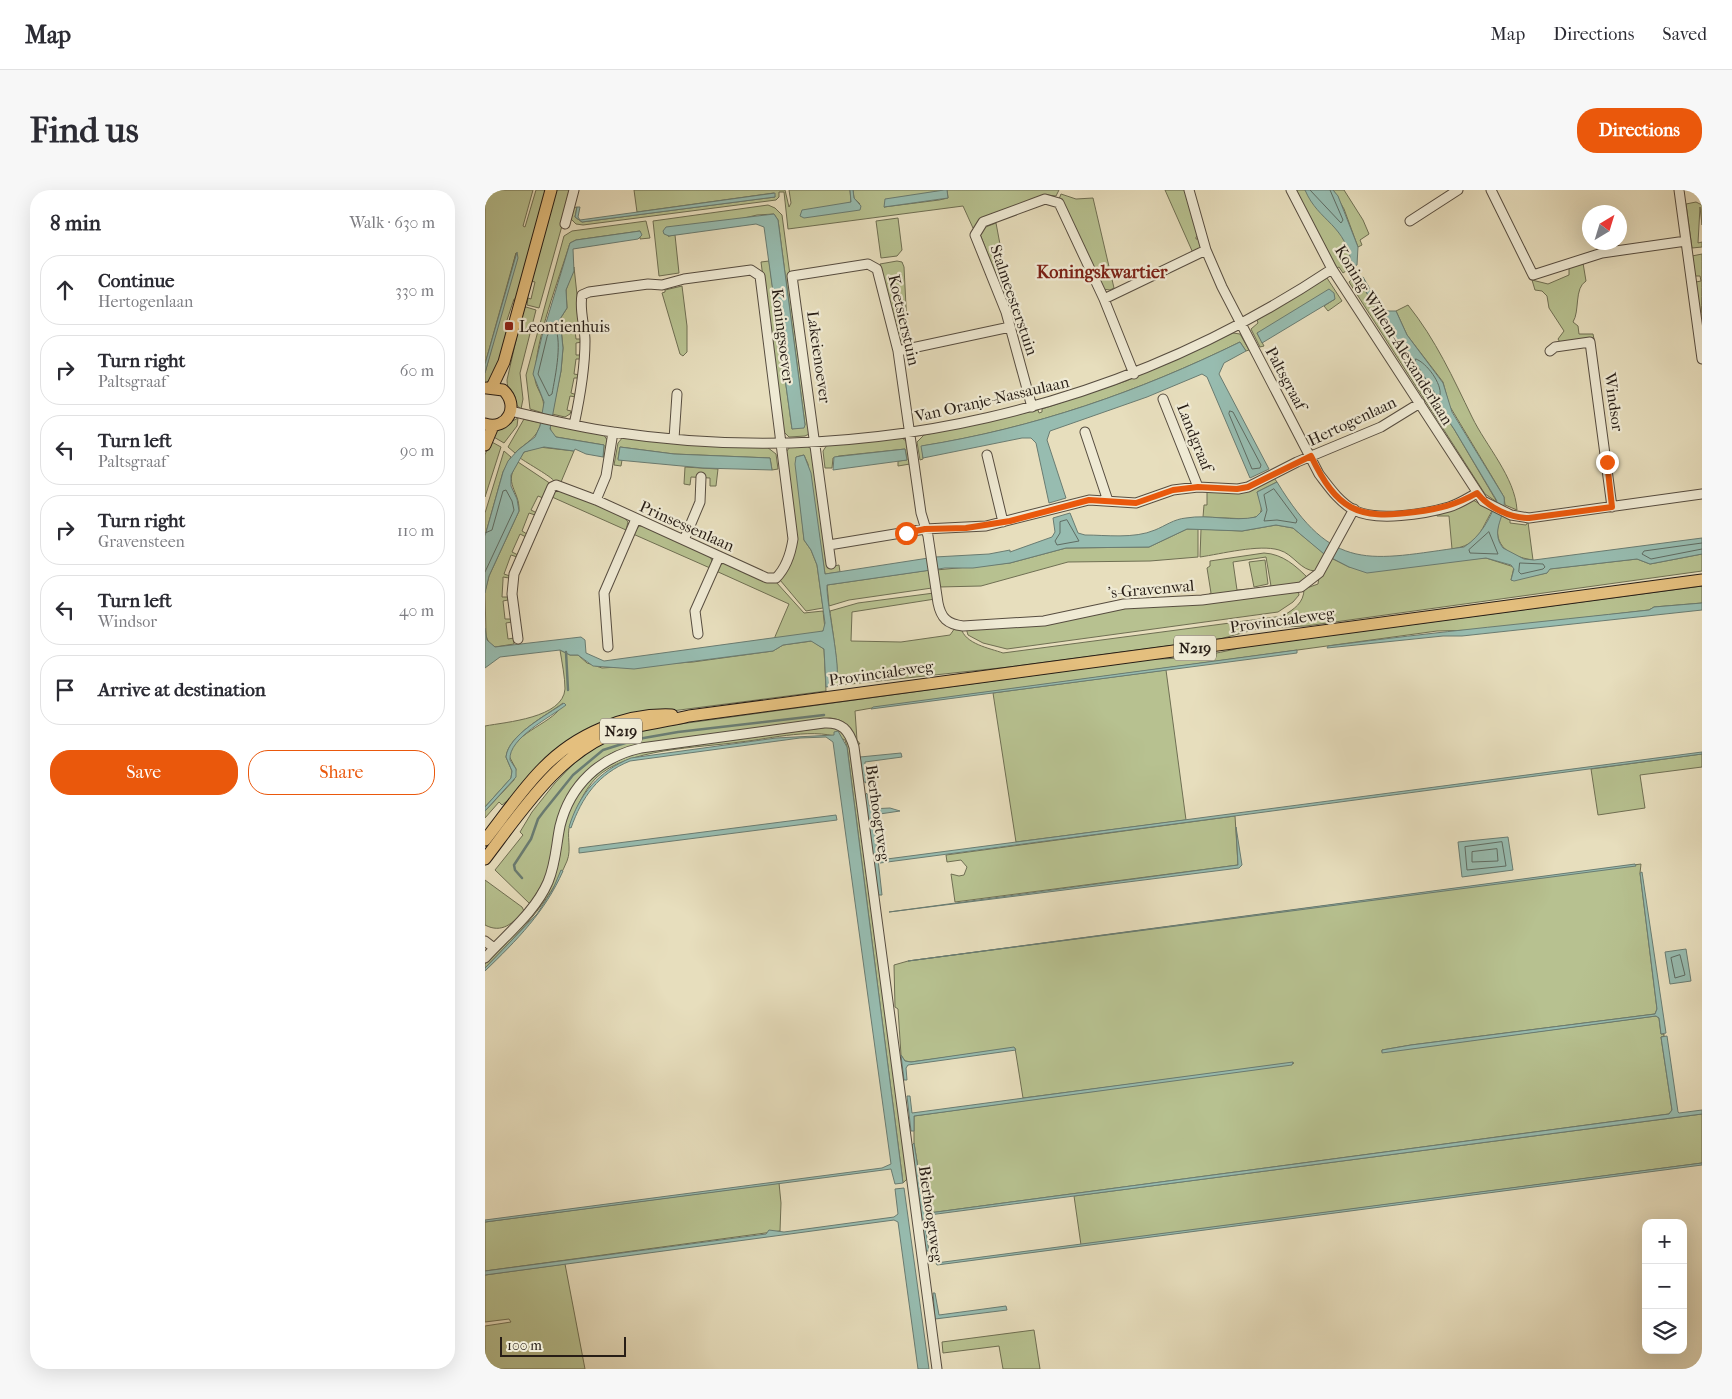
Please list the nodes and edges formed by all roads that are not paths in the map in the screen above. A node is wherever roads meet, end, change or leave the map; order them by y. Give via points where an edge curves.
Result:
1 (551, 190) edge
2 (574, 190) edge
3 (1189, 190) edge
4 (1291, 190) edge
5 (1459, 190) edge
6 (1491, 190) edge
7 (1679, 190) edge
8 (1410, 221) dead end
9 (565, 224) dead end
10 (1686, 241) junction
11 (1206, 250) junction
12 (1333, 269) junction
13 (793, 276) joint
14 (1104, 299) junction
15 (1240, 324) junction
16 (1011, 327) junction
17 (898, 351) junction
18 (1550, 351) dead end
19 (1702, 359) edge
20 (1134, 374) junction
21 (493, 389) edge
22 (677, 394) dead end
23 (1163, 399) dead end
24 (1419, 403) junction
25 (1032, 407) junction
26 (511, 411) junction
27 (489, 425) edge
28 (574, 425) junction
29 (613, 432) junction
30 (1085, 432) dead end
31 (910, 434) junction
32 (674, 439) junction
33 (816, 442) junction
34 (781, 444) junction
35 (485, 445) edge
36 (987, 455) dead end
37 (1311, 456) junction
38 (701, 477) dead end
39 (1198, 487) junction
40 (1477, 493) junction
41 (1702, 494) edge
42 (596, 500) junction
43 (1108, 501) junction
44 (1612, 507) junction
45 (1353, 509) junction
46 (636, 519) junction
47 (1003, 522) junction
48 (925, 529) junction
49 (684, 540) junction
50 (829, 545) junction
51 (719, 557) junction
52 (831, 564) dead end
53 (767, 578) joint
54 (1702, 580) edge
55 (698, 634) dead end
56 (518, 639) dead end
57 (608, 647) dead end
58 (689, 716) junction
59 (485, 840) edge
60 (486, 860) edge
61 (488, 941) edge
62 (485, 958) edge
63 (937, 1369) edge

1 - 21 main road via 504,362
2 - 9 street
3 - 11 street, Paltsgraaf
4 - 12 street, Koning Willem-Alexanderlaan
5 - 8 street
6 - 10 street via 1533,275 1602,253
7 - 10 street
10 - 19 street
11 - 14 street
11 - 15 street, Paltsgraaf
12 - 15 street, Van Oranje-Nassaulaan
12 - 24 street, Koning Willem-Alexanderlaan
13 - 17 street, Koetsierstuin via 873,266 877,269
13 - 33 street, Lakeienoever
14 - 16 street, Stalmeesterstuin via 1059,203 1045,199 983,222 975,235
14 - 20 street
15 - 20 street, Van Oranje-Nassaulaan
15 - 37 street, Paltsgraaf
16 - 17 street
16 - 25 street, Stalmeesterstuin
17 - 31 street, Koetsierstuin
18 - 44 street, Windsor via 1555,347 1590,342
20 - 25 street, Van Oranje-Nassaulaan
21 - 26 main road via 510,399
22 - 32 street
23 - 39 street, Landgraaf
24 - 37 street, Hertogenlaan via 1381,427
24 - 40 street, Koning Willem-Alexanderlaan
25 - 31 street, Van Oranje-Nassaulaan
26 - 27 main road via 504,422
26 - 28 street, Van Oranje-Nassaulaan
27 - 35 main road
28 - 29 street, Van Oranje-Nassaulaan
28 - 34 street, Koningsoever via 585,372 583,295 754,271 760,276
29 - 32 street, Van Oranje-Nassaulaan
29 - 42 street via 607,472
30 - 43 street
31 - 33 street, Van Oranje-Nassaulaan
31 - 48 street, Koetsierstuin
32 - 34 street, Van Oranje-Nassaulaan
33 - 34 street, Van Oranje-Nassaulaan
33 - 50 street, Lakeienoever
34 - 53 street, Koningsoever via 792,549 777,578
36 - 47 street
37 - 39 street, Hertogenlaan via 1248,487
37 - 45 street, Paltsgraaf via 1330,488
38 - 49 street via 700,502
39 - 43 street, Hertogenlaan via 1173,490 1136,503
40 - 44 street, Koning Willem-Alexanderlaan via 1492,507 1520,518
40 - 45 street, Paltsgraaf via 1450,507 1389,516 1373,516
41 - 44 street
42 - 46 street, Prinsessenlaan
42 - 56 street, Prinsessenlaan via 555,485 552,487 514,574 512,594
43 - 47 street, Hertogenlaan via 1089,500
45 - 48 street, 's-Gravenwal via 1314,578 1301,587 1202,600 1124,604 1044,621 968,626 955,625 944,619 938,603
46 - 49 street, Prinsessenlaan
46 - 57 street via 604,593
47 - 48 street, Hertogenlaan via 966,528
48 - 50 street, Hertogenlaan
49 - 51 street, Prinsessenlaan
50 - 52 street, Lakeienoever
51 - 53 street, Prinsessenlaan
51 - 55 street via 695,612
54 - 58 main road, Provincialeweg / N219
58 - 59 main road, Provincialeweg / N219 via 642,717 583,737 543,768
58 - 60 main road, Provincialeweg / N219 via 617,732 587,746 556,771
61 - 62 street
61 - 63 street, Bierhoogtweg via 530,910 549,881 563,814 591,772 612,757 641,748 824,723 846,728 854,747

